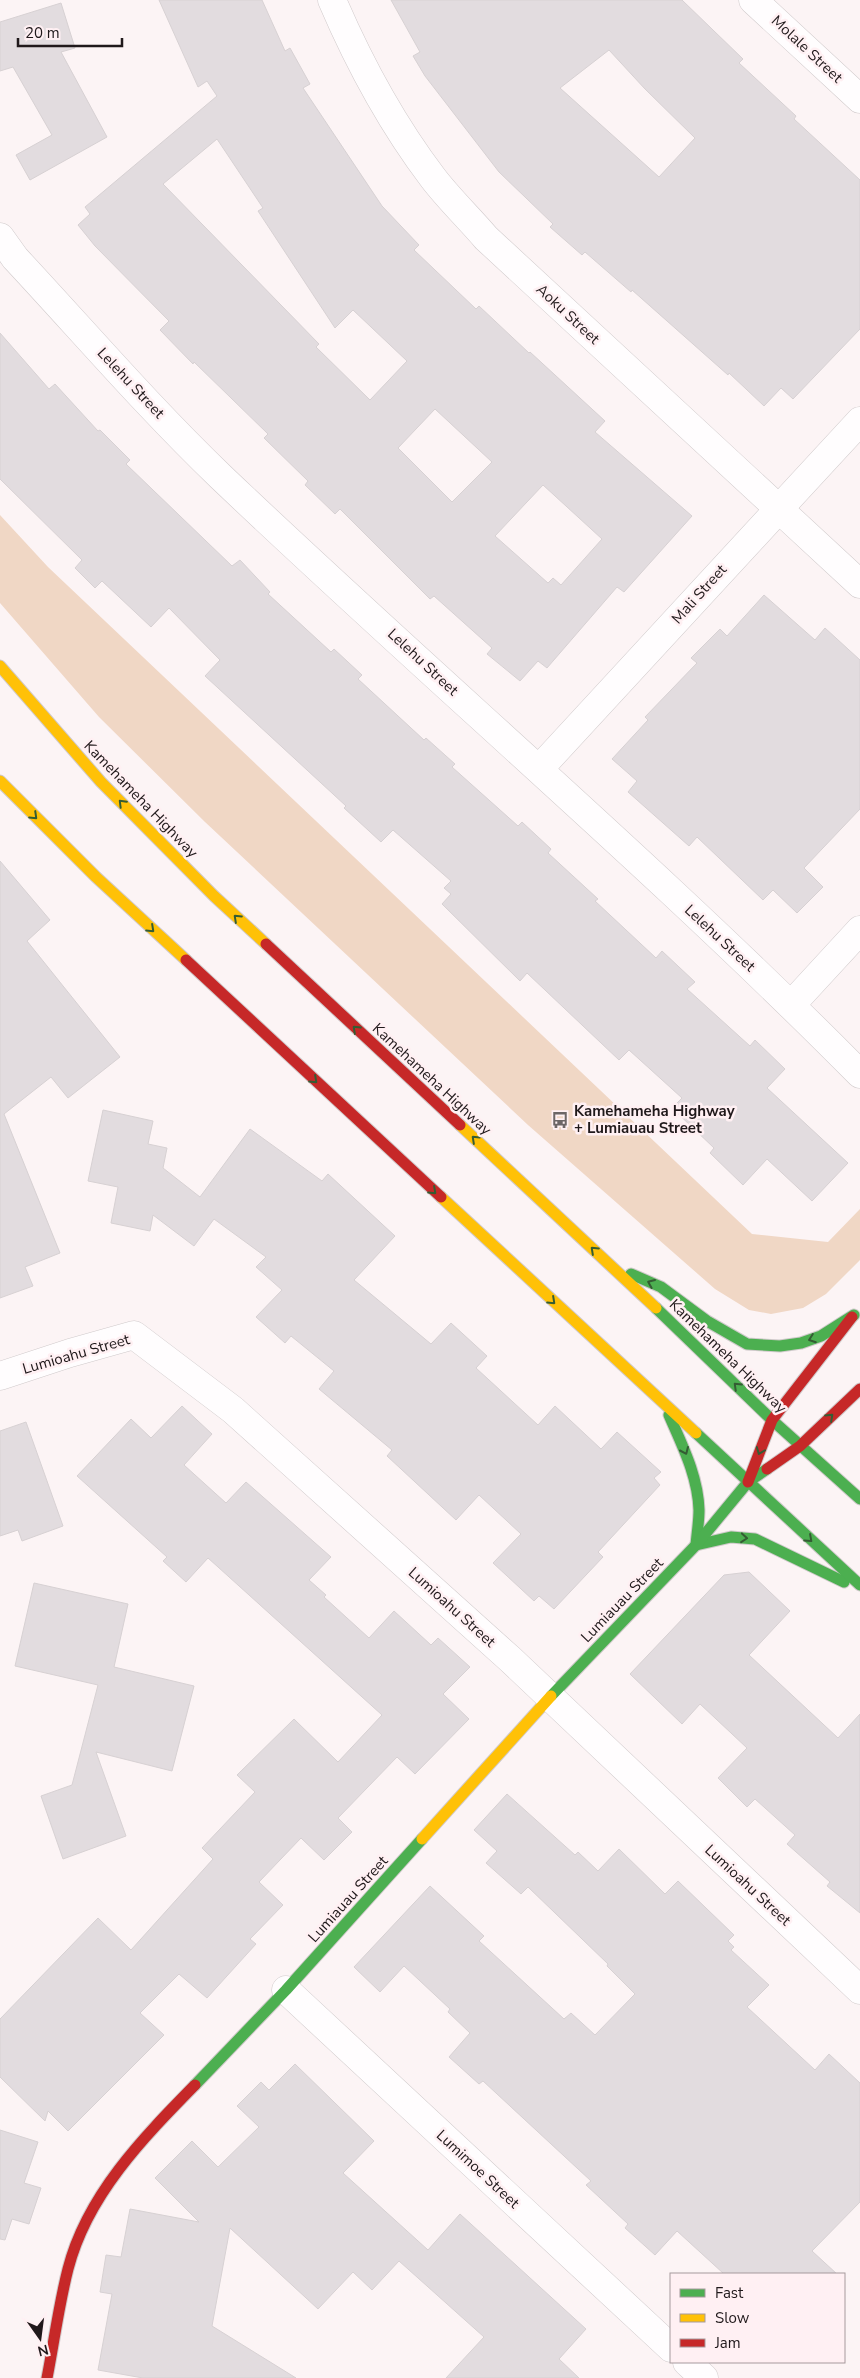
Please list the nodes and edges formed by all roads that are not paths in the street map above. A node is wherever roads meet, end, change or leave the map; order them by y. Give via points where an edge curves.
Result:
1 (332, 0) edge
2 (753, 0) edge
3 (860, 99) edge
4 (0, 237) edge
5 (860, 421) edge
6 (778, 508) junction
7 (860, 584) edge
8 (0, 666) edge
9 (539, 769) junction
10 (0, 782) edge
11 (860, 930) edge
12 (791, 1005) junction
13 (860, 1074) edge
14 (612, 1266) junction
15 (857, 1312) edge
16 (0, 1376) edge
17 (860, 1389) edge
18 (665, 1407) junction
19 (772, 1420) junction
20 (800, 1446) junction
21 (748, 1482) junction
22 (860, 1499) edge
23 (696, 1545) junction
24 (860, 1585) edge
25 (860, 1590) edge
26 (550, 1698) junction
27 (286, 1990) junction
28 (860, 1990) edge
29 (670, 2347) edge
30 (687, 2363) edge
31 (47, 2378) edge
32 (704, 2378) edge

1 - 6 street, Aoku Street via 393,120 434,179 486,238
2 - 3 street, Molale Street
4 - 9 street, Lelehu Street via 14,258 221,476
5 - 6 street, Mali Street
6 - 7 street, Aoku Street
6 - 9 street, Mali Street
14 -> 8 main road, Kamehameha Highway via 214,896 100,782
9 - 12 street, Lelehu Street
10 -> 18 main road via 96,877
11 - 12 street
12 - 13 street, Lelehu Street
15 -> 14 main road via 821,1336 801,1343 780,1346 747,1344 707,1321 661,1287
19 -> 14 main road, Kamehameha Highway
15 - 19 main road, Lumiauau Street
16 - 26 street, Lumioahu Street via 134,1335 233,1410
20 -> 17 main road, Lumiauau Street
18 - 21 main road
18 -> 23 main road via 688,1459 696,1487 699,1510
19 - 20 main road, Kamehameha Highway
19 -> 21 main road, Lumiauau Street
20 - 21 main road, Lumiauau Street
20 - 22 main road, Kamehameha Highway
21 - 23 main road, Lumiauau Street
21 -> 24 main road
23 -> 25 main road via 731,1537 755,1539
23 - 26 main road, Lumiauau Street
26 - 27 main road, Lumiauau Street
26 - 28 street, Lumioahu Street
27 - 29 street, Lumimoe Street
27 - 31 main road, Lumiauau Street via 136,2146 102,2194 68,2268
30 - 32 street

